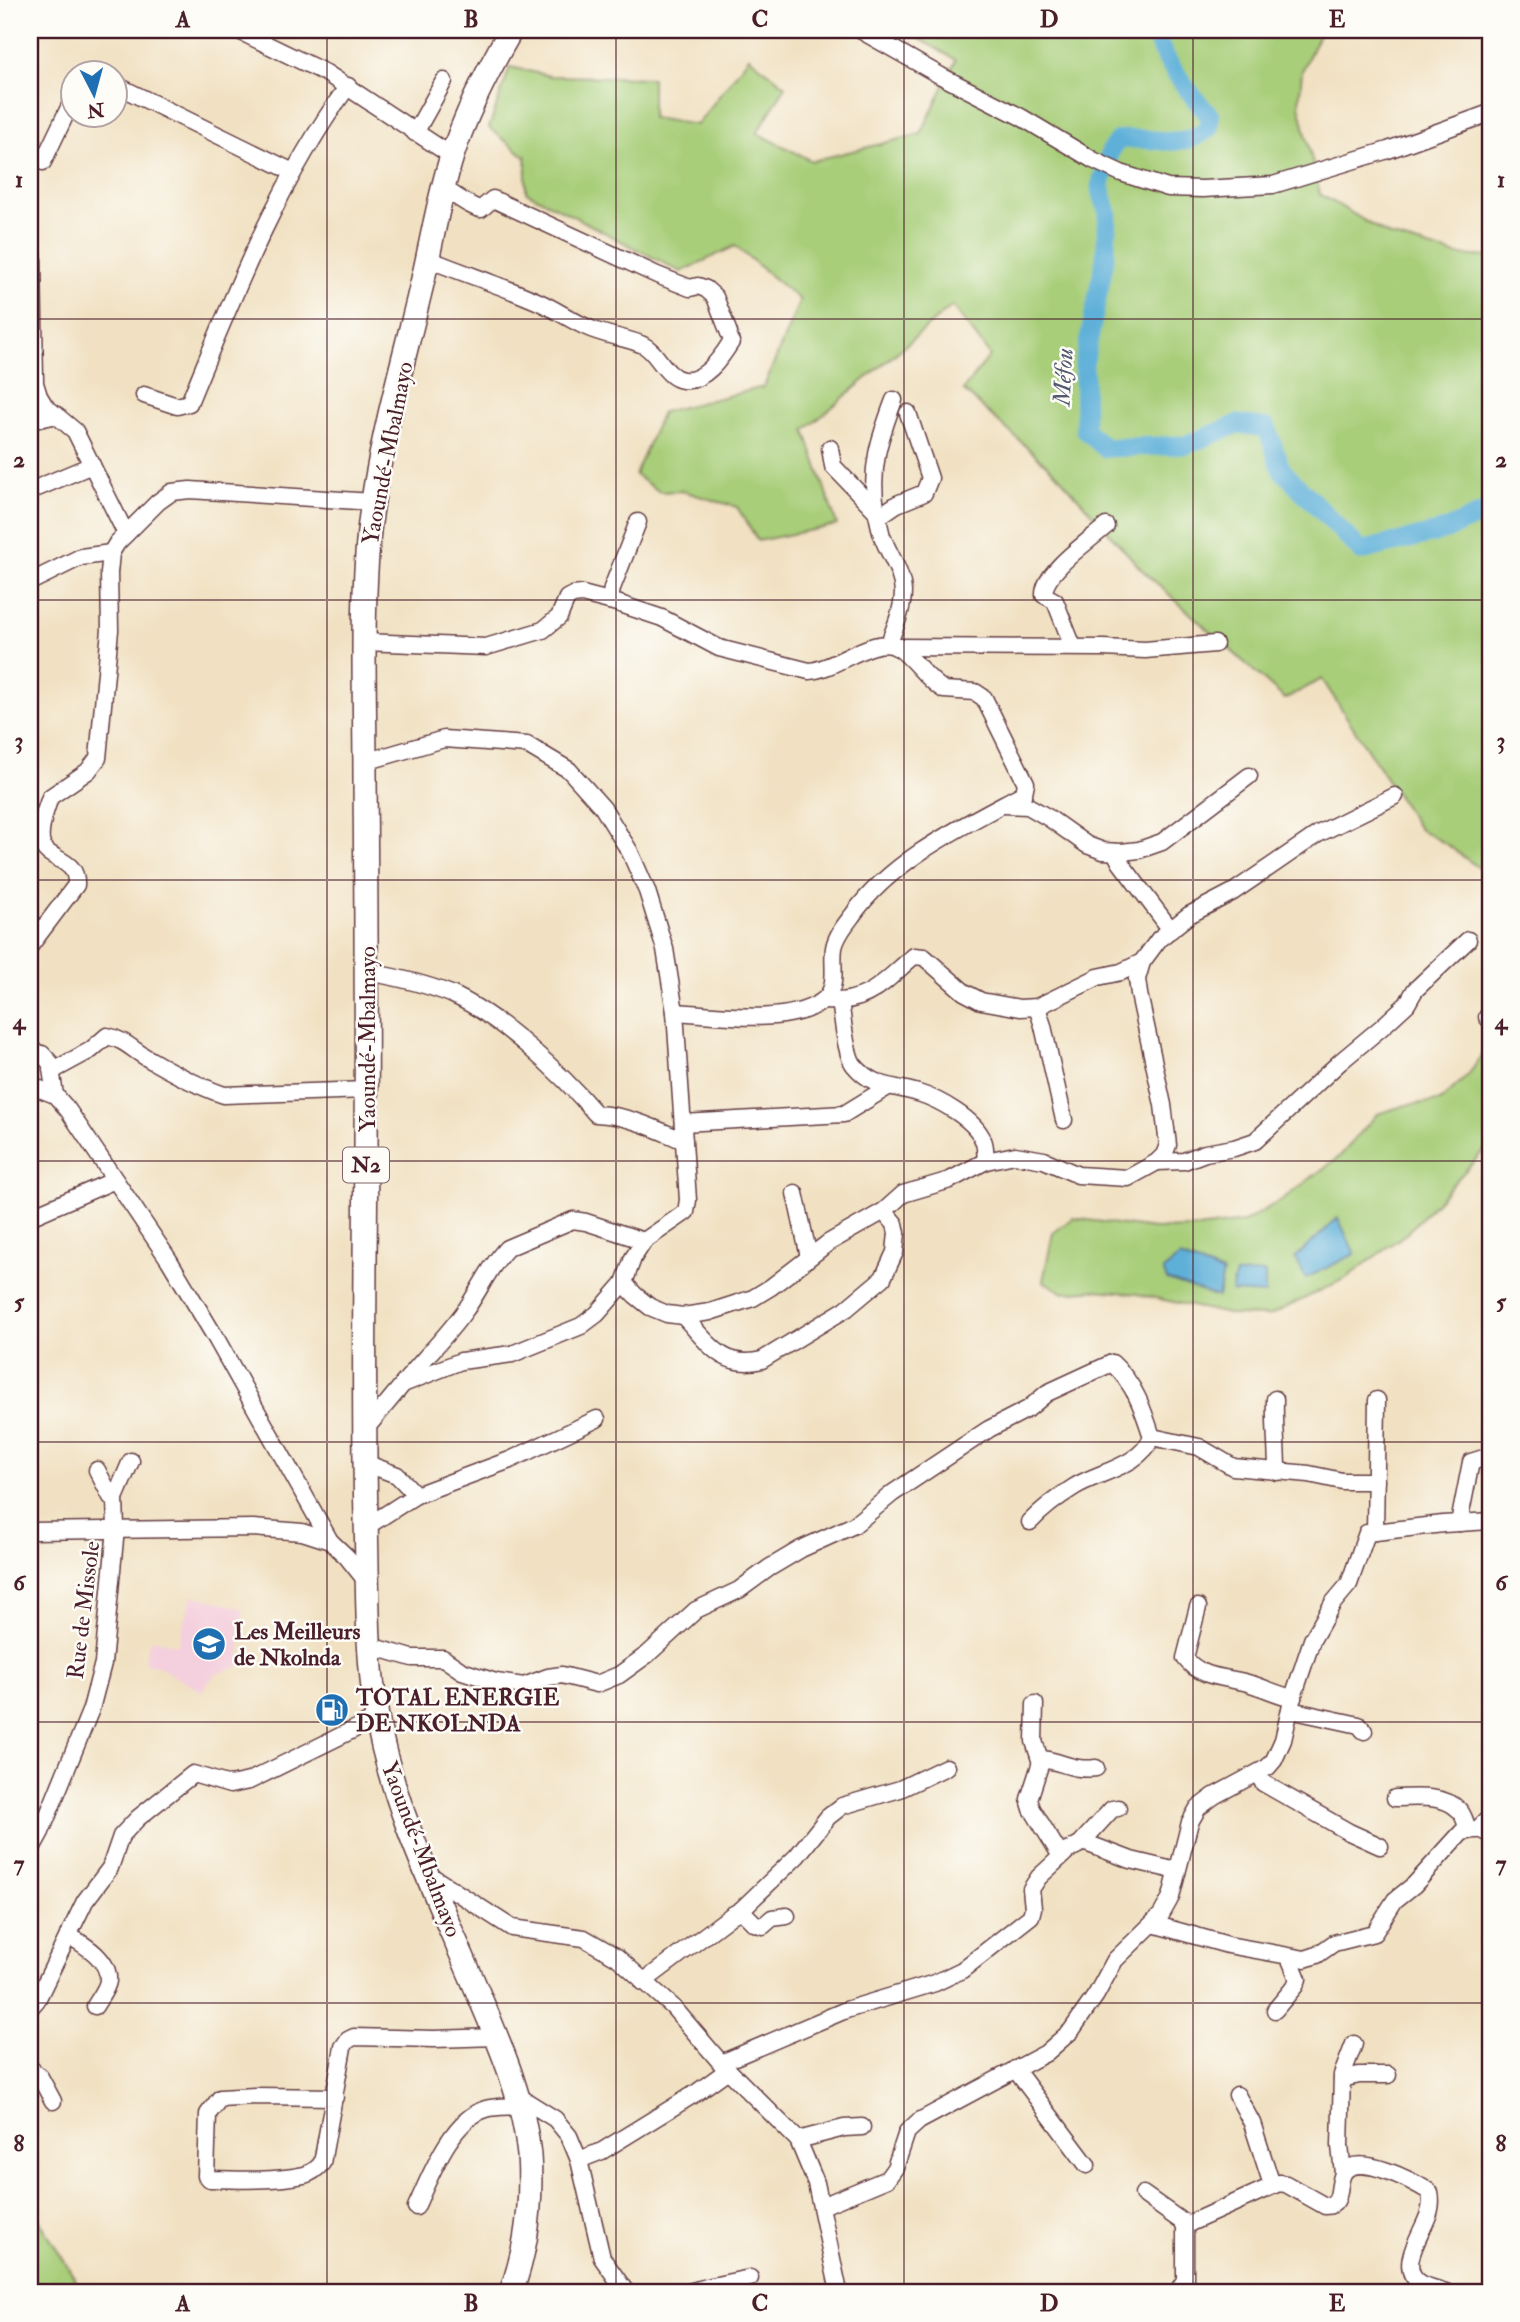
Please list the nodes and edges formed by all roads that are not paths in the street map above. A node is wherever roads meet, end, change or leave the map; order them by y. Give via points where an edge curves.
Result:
1 (237, 30) edge
2 (511, 30) edge
3 (860, 30) edge
4 (261, 36) edge
5 (444, 81) dead end
6 (348, 86) junction
7 (130, 92) edge
8 (1490, 113) edge
9 (60, 126) edge
10 (415, 133) junction
11 (452, 156) junction
12 (43, 162) dead end
13 (293, 172) junction
14 (444, 189) junction
15 (30, 250) edge
16 (428, 260) junction
17 (144, 395) dead end
18 (894, 400) dead end
19 (908, 413) dead end
20 (57, 415) junction
21 (30, 421) edge
22 (830, 448) dead end
23 (92, 465) junction
24 (30, 491) edge
25 (373, 502) junction
26 (877, 514) junction
27 (638, 522) dead end
28 (1106, 526) dead end
29 (125, 534) junction
30 (111, 553) junction
31 (30, 582) edge
32 (610, 601) junction
33 (364, 642) junction
34 (1215, 644) dead end
35 (892, 645) junction
36 (1073, 647) junction
37 (365, 762) junction
38 (1249, 776) dead end
39 (1395, 796) dead end
40 (1002, 805) junction
41 (1115, 852) junction
42 (36, 929) edge
43 (1171, 930) junction
44 (1468, 940) dead end
45 (30, 946) edge
46 (1142, 962) junction
47 (367, 972) junction
48 (832, 1001) junction
49 (1037, 1007) junction
50 (675, 1012) junction
51 (30, 1051) edge
52 (56, 1069) junction
53 (30, 1085) edge
54 (888, 1087) junction
55 (367, 1090) junction
56 (55, 1095) junction
57 (1064, 1120) dead end
58 (683, 1123) junction
59 (684, 1141) junction
60 (986, 1161) junction
61 (1157, 1162) junction
62 (115, 1180) junction
63 (795, 1193) dead end
64 (884, 1211) junction
65 (30, 1217) edge
66 (644, 1241) junction
67 (809, 1257) junction
68 (624, 1283) junction
69 (683, 1316) junction
70 (403, 1384) junction
71 (1275, 1399) dead end
72 (1377, 1400) dead end
73 (597, 1419) dead end
74 (364, 1432) junction
75 (1152, 1437) junction
76 (1490, 1456) edge
77 (131, 1461) dead end
78 (365, 1464) junction
79 (97, 1470) dead end
80 (1278, 1472) junction
81 (1376, 1481) junction
82 (416, 1495) junction
83 (115, 1498) junction
84 (1030, 1521) dead end
85 (1490, 1521) edge
86 (1459, 1523) junction
87 (366, 1527) junction
88 (117, 1529) junction
89 (30, 1531) edge
90 (1375, 1532) junction
91 (330, 1541) junction
92 (367, 1582) junction
93 (1198, 1607) dead end
94 (371, 1646) junction
95 (1035, 1704) dead end
96 (1292, 1704) junction
97 (377, 1718) junction
98 (1364, 1731) dead end
99 (1041, 1763) junction
100 (946, 1767) dead end
101 (1096, 1768) dead end
102 (1258, 1773) junction
103 (1395, 1798) dead end
104 (1118, 1808) dead end
105 (1490, 1817) edge
106 (1479, 1831) edge
107 (1082, 1843) junction
108 (1380, 1846) dead end
109 (30, 1852) edge
110 (1065, 1853) junction
111 (1177, 1871) junction
112 (428, 1874) junction
113 (741, 1910) junction
114 (787, 1916) dead end
115 (1153, 1924) junction
116 (68, 1935) junction
117 (1289, 1957) junction
118 (643, 1982) junction
119 (95, 2006) dead end
120 (30, 2008) edge
121 (1275, 2010) dead end
122 (497, 2037) junction
123 (1354, 2044) dead end
124 (725, 2067) junction
125 (30, 2068) edge
126 (1015, 2070) junction
127 (1388, 2075) dead end
128 (1342, 2079) junction
129 (1237, 2095) dead end
130 (335, 2097) junction
131 (53, 2101) dead end
132 (519, 2101) junction
133 (862, 2127) dead end
134 (798, 2140) junction
135 (579, 2160) junction
136 (1087, 2165) dead end
137 (1343, 2174) junction
138 (1272, 2185) junction
139 (1143, 2194) dead end
140 (822, 2206) junction
141 (416, 2207) dead end
142 (1190, 2223) junction
143 (750, 2278) dead end
144 (511, 2292) edge
145 (626, 2292) edge
146 (689, 2292) edge
147 (839, 2292) edge
148 (1177, 2292) edge
149 (1446, 2292) edge

1 - 4 street
2 - 11 highway, Yaoundé-Mbalmayo / N2 via 488,69
3 - 8 street via 1093,160 1168,188 1273,185
4 - 6 street
5 - 10 street
6 - 10 street
6 - 13 street
7 - 13 street
9 - 12 street
10 - 11 street
11 - 14 highway, Yaoundé-Mbalmayo / N2
13 - 17 street via 189,403 177,406
14 - 16 highway, Yaoundé-Mbalmayo / N2
14 - 16 street via 475,209 494,199 657,275 706,289 715,297 730,337 711,369 685,381 646,347 591,329 540,303
15 - 20 street via 35,383 45,405
16 - 25 highway, Yaoundé-Mbalmayo / N2
18 - 26 street via 877,448
19 - 26 street via 930,478 924,493
20 - 21 street
20 - 23 street via 75,431
22 - 26 street via 833,466
23 - 24 street
23 - 29 street
25 - 29 street via 172,492
25 - 33 highway, Yaoundé-Mbalmayo / N2
26 - 35 street via 903,590
27 - 32 street
28 - 36 street via 1053,572 1043,591 1055,601
29 - 30 street
30 - 31 street via 81,557
30 - 42 street via 110,630 98,758 88,771 50,797 42,830 43,846 72,867 76,885
32 - 33 street via 573,595 562,605 559,617 542,630 486,647
32 - 35 street via 662,618 719,648 809,671 821,671 878,643
33 - 37 highway, Yaoundé-Mbalmayo / N2
34 - 36 street via 1145,650
35 - 36 street
35 - 40 street via 944,690 975,692 984,698 1026,783 1024,793
37 - 47 highway, Yaoundé-Mbalmayo / N2
37 - 50 street via 444,738 470,739 527,745 569,770 603,808 630,852 660,931
38 - 41 street via 1162,842
39 - 43 street via 1318,834
40 - 41 street via 1028,806 1087,845
40 - 48 street via 909,860 868,896 837,938
41 - 43 street
42 - 45 street
43 - 46 street
44 - 61 street via 1415,990 1407,1004 1255,1141 1184,1161
46 - 49 street via 1098,977
46 - 61 street via 1139,994 1168,1144
47 - 55 highway, Yaoundé-Mbalmayo / N2
47 - 59 street via 411,980 453,995 498,1023 573,1086 596,1114 638,1121
48 - 49 street via 863,997 919,956 981,1001
48 - 50 street via 781,1015
48 - 54 street via 852,1063 866,1077
49 - 57 street
50 - 58 street
51 - 52 street via 43,1054
52 - 55 street via 107,1036 119,1038 148,1059 223,1095
52 - 56 street via 51,1069
53 - 56 street
54 - 58 street via 844,1114
54 - 60 street via 917,1093 966,1120 983,1140
55 - 74 highway, Yaoundé-Mbalmayo / N2
56 - 62 street
58 - 59 street
59 - 66 street via 685,1212
60 - 61 street via 1014,1155 1044,1160 1078,1175 1128,1178
60 - 64 street via 950,1180 903,1194
62 - 65 street
62 - 91 street via 217,1339
63 - 67 street
64 - 67 street
64 - 69 street via 897,1233 895,1252 883,1278 846,1309 762,1360 748,1364 729,1361
66 - 68 street
66 - 70 street via 573,1220 507,1248 447,1335
67 - 69 street via 753,1298
68 - 69 street via 650,1307
68 - 70 street via 581,1326 512,1354 461,1361
70 - 74 street
71 - 80 street
72 - 81 street
73 - 82 street via 510,1460
74 - 78 highway, Yaoundé-Mbalmayo / N2
75 - 80 street via 1199,1447 1233,1467
75 - 84 street via 1142,1452 1071,1488
75 - 94 street via 1139,1398 1112,1363 1073,1380 989,1429 854,1525 802,1549 739,1590 696,1610 648,1654 597,1684 562,1675 524,1686 496,1682 463,1671 443,1658 412,1658
76 - 86 street via 1471,1462
77 - 83 street
78 - 82 street via 397,1475
78 - 87 highway, Yaoundé-Mbalmayo / N2
79 - 83 street
80 - 81 street
81 - 90 street
82 - 87 street
83 - 88 street, Rue de Missole
85 - 86 street
86 - 90 street
87 - 92 highway, Yaoundé-Mbalmayo / N2
88 - 89 street
88 - 91 street via 253,1528 302,1532
88 - 109 street, Rue de Missole via 103,1663 91,1709
90 - 96 street via 1367,1533 1349,1584 1312,1640
91 - 92 street
92 - 94 highway, Yaoundé-Mbalmayo / N2
93 - 96 street via 1185,1658 1190,1665 1209,1675 1243,1681
94 - 97 highway, Yaoundé-Mbalmayo / N2
95 - 99 street via 1034,1741
96 - 98 street via 1359,1725
96 - 102 street via 1274,1760
97 - 112 highway, Yaoundé-Mbalmayo / N2 via 391,1779
97 - 116 street via 249,1781 230,1784 193,1774 121,1836 110,1868 85,1901
99 - 101 street via 1042,1759 1070,1768
99 - 110 street via 1029,1799 1059,1853
100 - 113 street via 900,1789 842,1806
102 - 108 street via 1263,1783
102 - 111 street via 1198,1808
103 - 106 street via 1447,1801
104 - 107 street
105 - 106 street
106 - 117 street via 1462,1832 1395,1900 1374,1933 1334,1943 1305,1959
107 - 110 street
107 - 111 street
110 - 124 street via 1031,1889 1031,1916 962,1970 846,2010
111 - 115 street via 1171,1897
112 - 118 street via 512,1928 584,1938 617,1957
112 - 122 highway, Yaoundé-Mbalmayo / N2
113 - 114 street via 763,1926 772,1918
113 - 118 street
115 - 117 street
115 - 126 street via 1115,1960 1071,2031 1046,2053
116 - 119 street via 96,1954 106,1969 108,1981
116 - 120 street
117 - 121 street via 1298,1979
118 - 124 street via 673,2007
122 - 130 street via 354,2037 343,2047
122 - 132 highway, Yaoundé-Mbalmayo / N2
123 - 128 street
124 - 134 street
124 - 135 street via 696,2093 602,2151
125 - 131 street
126 - 136 street
126 - 140 street via 919,2121 907,2132 887,2179
127 - 128 street
128 - 137 street
129 - 138 street via 1252,2123
130 - 130 street via 322,2163 315,2170 306,2175 244,2180 206,2176 208,2114 220,2098
132 - 135 street via 555,2119
132 - 141 street via 485,2109 467,2120 451,2139
132 - 144 highway, Yaoundé-Mbalmayo / N2 via 528,2152 529,2212
133 - 134 street
134 - 140 street
135 - 145 street via 601,2258
137 - 138 street via 1332,2206 1286,2184
137 - 149 street via 1358,2166 1394,2171 1430,2192 1430,2209 1413,2249 1411,2270 1422,2284
138 - 142 street
139 - 142 street
140 - 147 street
142 - 148 street via 1185,2227 1185,2280
143 - 146 street

